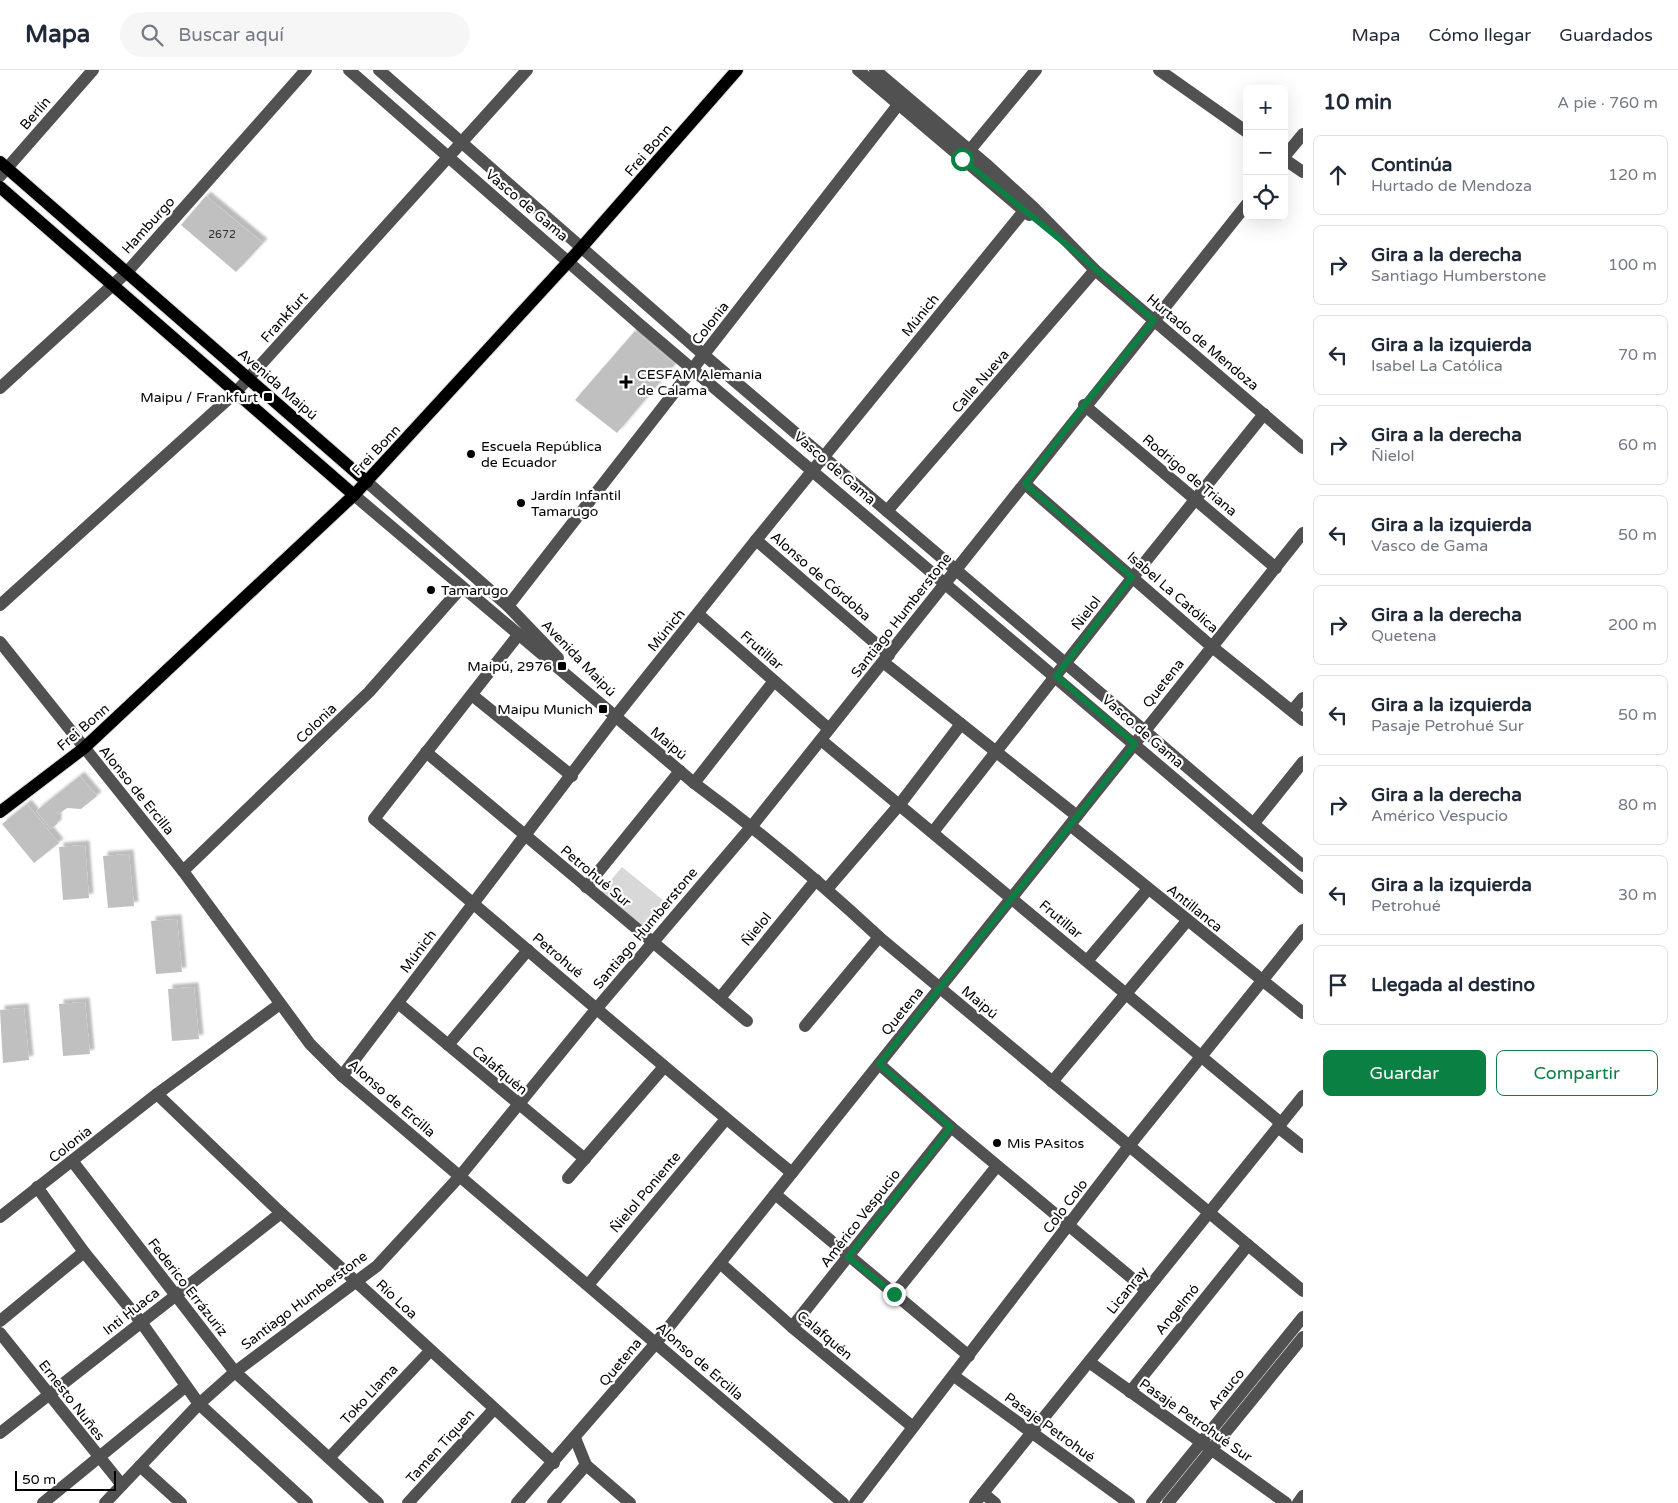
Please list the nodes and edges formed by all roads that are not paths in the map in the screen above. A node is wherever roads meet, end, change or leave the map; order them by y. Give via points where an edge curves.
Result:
1 (93, 70) edge
2 (306, 70) edge
3 (349, 70) edge
4 (379, 70) edge
5 (526, 70) edge
6 (737, 70) edge
7 (858, 70) edge
8 (875, 70) edge
9 (1036, 70) edge
10 (1159, 70) edge
11 (898, 105) junction
12 (1244, 130) edge
13 (1303, 134) edge
14 (462, 141) junction
15 (1288, 153) edge
16 (966, 155) junction
17 (448, 157) junction
18 (1288, 161) edge
19 (2, 169) edge
20 (1303, 172) edge
21 (0, 187) edge
22 (1243, 209) edge
23 (1024, 211) junction
24 (581, 248) junction
25 (1084, 259) junction
26 (570, 261) junction
27 (1096, 270) junction
28 (127, 272) junction
29 (114, 285) junction
30 (1154, 320) junction
31 (704, 355) junction
32 (694, 368) junction
33 (249, 379) junction
34 (0, 388) edge
35 (236, 392) junction
36 (1084, 405) junction
37 (1264, 414) junction
38 (1303, 448) edge
39 (824, 456) junction
40 (813, 469) junction
41 (367, 482) junction
42 (1025, 484) junction
43 (354, 495) junction
44 (1196, 500) junction
45 (887, 511) junction
46 (1303, 534) edge
47 (756, 540) junction
48 (957, 568) junction
49 (1276, 568) junction
50 (1132, 577) junction
51 (945, 582) junction
52 (461, 588) junction
53 (0, 605) edge
54 (508, 606) junction
55 (698, 614) junction
56 (519, 634) junction
57 (0, 642) edge
58 (1211, 646) junction
59 (886, 659) junction
60 (1066, 664) junction
61 (1056, 676) junction
62 (774, 681) junction
63 (472, 695) junction
64 (1303, 698) edge
65 (1292, 711) junction
66 (615, 717) junction
67 (1303, 720) edge
68 (962, 724) junction
69 (829, 729) junction
70 (1146, 730) junction
71 (821, 740) junction
72 (1135, 744) junction
73 (84, 748) junction
74 (426, 752) junction
75 (996, 753) junction
76 (1303, 762) edge
77 (680, 771) junction
78 (572, 776) junction
79 (694, 783) junction
80 (900, 804) junction
81 (0, 812) edge
82 (1074, 821) junction
83 (1254, 823) junction
84 (752, 826) junction
85 (933, 832) junction
86 (525, 836) junction
87 (1303, 866) edge
88 (183, 871) junction
89 (816, 880) junction
90 (586, 887) junction
91 (1303, 888) edge
92 (827, 889) junction
93 (1148, 889) junction
94 (1012, 898) junction
95 (473, 903) junction
96 (1187, 921) junction
97 (1303, 930) edge
98 (879, 937) junction
99 (653, 943) junction
100 (528, 950) junction
101 (1087, 961) junction
102 (1263, 981) junction
103 (940, 988) junction
104 (1126, 993) junction
105 (720, 998) junction
106 (398, 1003) junction
107 (280, 1004) junction
108 (597, 1008) junction
109 (1303, 1013) edge
110 (747, 1021) dead end
111 (805, 1026) dead end
112 (448, 1045) junction
113 (1201, 1056) junction
114 (879, 1064) junction
115 (663, 1068) junction
116 (342, 1076) junction
117 (1052, 1082) junction
118 (157, 1094) junction
119 (1303, 1096) edge
120 (518, 1104) junction
121 (726, 1119) junction
122 (1280, 1125) junction
123 (951, 1127) junction
124 (1129, 1146) junction
125 (1303, 1147) edge
126 (585, 1159) junction
127 (73, 1162) junction
128 (997, 1166) junction
129 (792, 1173) junction
130 (460, 1176) junction
131 (568, 1178) dead end
132 (38, 1187) junction
133 (775, 1194) junction
134 (280, 1213) junction
135 (1209, 1213) junction
136 (0, 1217) edge
137 (1070, 1225) junction
138 (1248, 1245) junction
139 (84, 1252) junction
140 (848, 1257) junction
141 (720, 1263) junction
142 (356, 1281) junction
143 (588, 1285) junction
144 (1146, 1290) junction
145 (1303, 1291) edge
146 (894, 1294) junction
147 (175, 1296) junction
148 (1303, 1316) edge
149 (0, 1321) edge
150 (141, 1322) junction
151 (792, 1327) junction
152 (0, 1333) edge
153 (1303, 1337) edge
154 (656, 1343) junction
155 (430, 1351) junction
156 (969, 1356) junction
157 (1089, 1362) junction
158 (235, 1372) junction
159 (954, 1376) junction
160 (186, 1386) junction
161 (1130, 1392) junction
162 (49, 1395) junction
163 (199, 1404) junction
164 (494, 1409) junction
165 (913, 1427) junction
166 (0, 1432) edge
167 (1032, 1433) junction
168 (575, 1438) junction
169 (1206, 1446) junction
170 (99, 1458) junction
171 (329, 1458) junction
172 (554, 1462) junction
173 (586, 1465) junction
174 (140, 1466) junction
175 (122, 1485) junction
176 (1303, 1496) edge
177 (979, 1498) edge
178 (43, 1503) edge
179 (105, 1503) edge
180 (181, 1503) edge
181 (306, 1503) edge
182 (378, 1503) edge
183 (408, 1503) edge
184 (518, 1503) edge
185 (553, 1503) edge
186 (630, 1503) edge
187 (843, 1503) edge
188 (855, 1503) edge
189 (995, 1503) edge
190 (1129, 1503) edge
191 (1152, 1503) edge
192 (1168, 1503) edge
193 (1286, 1503) edge
194 (1298, 1503) edge

1 - 19 street, Berlín
2 - 28 street, Hamburgo
3 - 17 street, Vasco de Gama
4 - 14 street, Vasco de Gama
5 - 14 street, Frankfurt
6 - 24 main road, Frei Bonn
7 - 11 street, Hurtado de Mendoza
8 - 16 street, Hurtado de Mendoza
9 - 16 street
10 - 12 street
11 - 16 street, Hurtado de Mendoza
11 - 31 street, Colonia
13 - 15 street
14 - 17 street, Frankfurt
14 - 24 street, Vasco de Gama
16 - 23 street, Hurtado de Mendoza
16 - 25 street, Hurtado de Mendoza via 1034,208
17 - 26 street, Vasco de Gama
17 - 33 street, Frankfurt
18 - 20 street
19 - 28 main road, Avenida Maipú
21 - 29 main road, Avenida Maipú
22 - 30 street, Santiago Humberstone
23 - 25 street, Hurtado de Mendoza
23 - 39 street, Múnich
24 - 26 main road, Frei Bonn
24 - 31 street, Vasco de Gama
25 - 27 street, Hurtado de Mendoza
26 - 32 street, Vasco de Gama via 638,323
26 - 41 main road, Frei Bonn
27 - 30 street, Hurtado de Mendoza
27 - 45 street, Calle Nueva
28 - 29 street, Hamburgo
28 - 33 main road, Avenida Maipú
29 - 34 street, Hamburgo
29 - 35 main road, Avenida Maipú
30 - 36 street, Santiago Humberstone
30 - 37 street, Hurtado de Mendoza
31 - 32 street, Colonia
31 - 39 street, Vasco de Gama
32 - 40 street, Vasco de Gama
32 - 54 street, Colonia
33 - 35 street, Frankfurt
33 - 41 main road, Avenida Maipú
35 - 43 main road, Avenida Maipú
35 - 53 street, Frankfurt
36 - 42 street, Santiago Humberstone
36 - 44 street, Rodrigo de Triana
37 - 38 street, Hurtado de Mendoza
37 - 44 street, Ñielol
39 - 40 street, Múnich
39 - 45 street, Vasco de Gama
40 - 47 street, Múnich
40 - 51 street, Vasco de Gama
41 - 43 main road, Frei Bonn
41 - 54 street, Avenida Maipú
42 - 48 street, Santiago Humberstone
42 - 50 street, Isabel La Católica
43 - 52 street, Avenida Maipú
43 - 73 main road, Frei Bonn
44 - 49 street, Rodrigo de Triana
44 - 50 street, Ñielol
45 - 48 street, Vasco de Gama
46 - 49 street, Quetena
47 - 55 street, Múnich
47 - 59 street, Alonso de Córdoba
48 - 51 street, Santiago Humberstone
48 - 60 street, Vasco de Gama
49 - 58 street, Quetena
50 - 58 street, Isabel La Católica
50 - 60 street, Ñielol
51 - 59 street, Santiago Humberstone
51 - 61 street, Vasco de Gama
52 - 56 street, Avenida Maipú
52 - 88 street, Colonia via 369,692
54 - 66 street, Avenida Maipú
55 - 62 street, Frutillar
55 - 66 street, Múnich
56 - 63 street
56 - 66 street, Avenida Maipú
57 - 73 street, Alonso de Ercilla
58 - 65 street, Isabel La Católica
58 - 70 street, Quetena
59 - 68 street, Antillanca
59 - 69 street, Santiago Humberstone
60 - 61 street, Ñielol
60 - 70 street, Vasco de Gama
61 - 72 street, Vasco de Gama
61 - 75 street, Ñielol
62 - 69 street, Frutillar
62 - 79 street
63 - 74 street
63 - 78 street
64 - 65 street
65 - 67 street, Isabel La Católica
66 - 77 street, Maipú
66 - 78 street, Múnich
68 - 75 street, Antillanca
68 - 80 street
69 - 71 street, Santiago Humberstone
70 - 72 street, Quetena
70 - 83 street, Vasco de Gama
71 - 80 street, Frutillar
71 - 84 street, Santiago Humberstone
72 - 82 street, Quetena
72 - 91 street, Vasco de Gama
73 - 81 main road, Frei Bonn
73 - 88 street, Alonso de Ercilla
74 - 86 street, Petrohué Sur
74 - 95 street, Petrohué via 374,819
75 - 82 street, Antillanca
75 - 85 street, Ñielol
76 - 83 street
77 - 79 street, Maipú
77 - 90 street
78 - 86 street, Múnich
79 - 84 street, Maipú
80 - 85 street, Frutillar
80 - 92 street
82 - 93 street, Antillanca
82 - 94 street, Quetena
83 - 87 street, Vasco de Gama
84 - 89 street, Maipú
84 - 99 street, Santiago Humberstone
85 - 94 street, Frutillar
86 - 90 street, Petrohué Sur
86 - 95 street, Múnich
88 - 107 street, Alonso de Ercilla
89 - 92 street, Maipú
89 - 105 street, Ñielol
90 - 99 street, Petrohué Sur
92 - 98 street, Maipú
93 - 96 street, Antillanca
93 - 101 street
94 - 101 street, Frutillar
94 - 103 street, Quetena
95 - 100 street, Petrohué
95 - 106 street, Múnich
96 - 102 street, Antillanca
96 - 104 street
97 - 102 street, Colo Colo
98 - 103 street, Maipú
98 - 111 street
99 - 105 street, Petrohué Sur
99 - 108 street, Santiago Humberstone
100 - 108 street, Petrohué
100 - 112 street
101 - 104 street, Frutillar
102 - 109 street, Antillanca
102 - 113 street, Colo Colo
103 - 114 street, Quetena
103 - 117 street, Maipú
104 - 113 street, Frutillar
104 - 117 street
105 - 110 street, Petrohué Sur
106 - 112 street, Calafquén
106 - 116 street, Múnich
107 - 116 street, Alonso de Ercilla via 310,1044
107 - 118 street, Colonia
108 - 115 street, Petrohué
108 - 120 street, Santiago Humberstone
112 - 120 street, Calafquén
113 - 122 street, Frutillar
113 - 124 street, Colo Colo
114 - 123 street
114 - 129 street, Quetena
115 - 121 street, Petrohué
115 - 126 street
116 - 130 street, Alonso de Ercilla
117 - 124 street, Maipú
118 - 127 street, Colonia
118 - 134 street, Río Loa
119 - 122 street, Licanray
120 - 126 street, Calafquén
120 - 130 street, Santiago Humberstone
121 - 129 street, Petrohué
121 - 143 street, Ñielol Poniente
122 - 125 street, Frutillar
122 - 135 street, Licanray
123 - 128 street
123 - 140 street, Américo Vespucio
124 - 135 street, Maipú
124 - 137 street, Colo Colo
126 - 131 street
127 - 132 street, Colonia
127 - 147 street, Federico Errázuriz
128 - 137 street
128 - 146 street
129 - 133 street, Quetena
130 - 142 street, Santiago Humberstone via 376,1266
130 - 143 street, Alonso de Ercilla
132 - 136 street, Colonia
132 - 139 street
133 - 140 street
133 - 141 street, Quetena
134 - 142 street, Río Loa
134 - 147 street, Inti Huaca
135 - 138 street, Maipú
135 - 144 street, Licanray
137 - 144 street
137 - 156 street, Colo Colo
138 - 145 street, Maipú
138 - 161 street, Angelmó
139 - 149 street
139 - 150 street
140 - 146 street
140 - 151 street, Américo Vespucio
141 - 151 street, Calafquén
141 - 154 street, Quetena
142 - 155 street, Río Loa
142 - 158 street, Santiago Humberstone
143 - 154 street, Alonso de Ercilla
144 - 157 street, Licanray
146 - 156 street
147 - 150 street, Inti Huaca
147 - 158 street, Federico Errázuriz
148 - 169 street, Arauco
150 - 160 street
150 - 162 street, Inti Huaca
151 - 165 street, Calafquén
152 - 162 street, Ernesto Nuñes
153 - 169 street, Arauco
154 - 168 street, Quetena
154 - 187 street, Alonso de Ercilla
155 - 164 street, Río Loa
155 - 171 street, Toko Llama
156 - 159 street, Colo Colo
157 - 161 street, Pasaje Petrohué Sur
157 - 167 street, Licanray
158 - 163 street, Santiago Humberstone
158 - 171 street, Federico Errázuriz
159 - 165 street, Colo Colo
159 - 167 street, Pasaje Petrohué
160 - 163 street
160 - 170 street
161 - 169 street, Pasaje Petrohué Sur
162 - 166 street, Inti Huaca
162 - 170 street, Ernesto Nuñes
163 - 174 street, Santiago Humberstone
163 - 181 street
164 - 172 street, Río Loa
164 - 183 street, Tamen Tiquen
165 - 188 street, Colo Colo
167 - 177 street, Licanray
167 - 190 street, Pasaje Petrohué
168 - 172 street, Quetena
168 - 173 street
169 - 191 street, Arauco
169 - 192 street, Arauco
169 - 193 street, Pasaje Petrohué Sur
170 - 175 street, Ernesto Nuñes
170 - 178 street
171 - 182 street, Federico Errázuriz
172 - 184 street, Quetena
173 - 185 street
173 - 186 street
174 - 175 street, Santiago Humberstone
174 - 180 street
175 - 179 street, Santiago Humberstone
176 - 194 street
177 - 189 street

